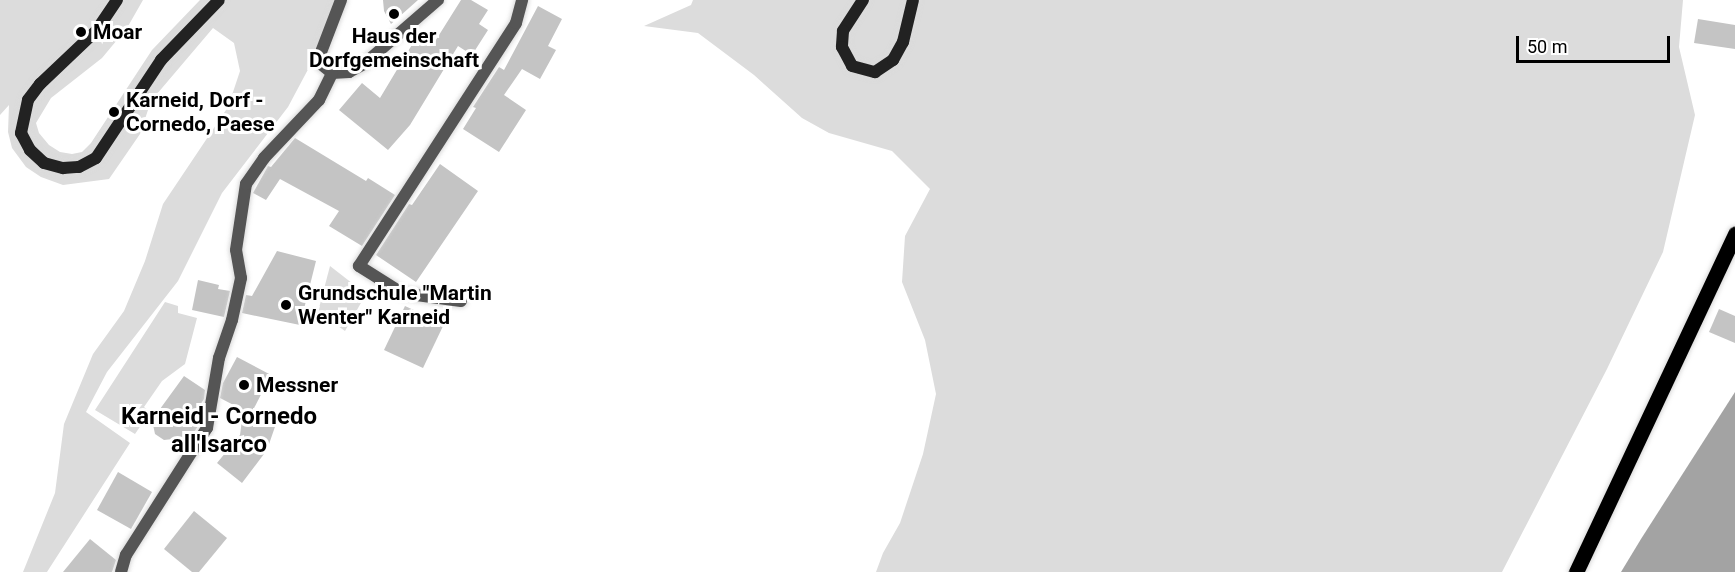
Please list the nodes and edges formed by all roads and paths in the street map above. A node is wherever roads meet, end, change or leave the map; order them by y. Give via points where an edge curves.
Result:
1 (117, 0) edge
2 (219, 0) edge
3 (340, 0) edge
4 (438, 0) edge
5 (522, 0) edge
6 (863, 0) edge
7 (913, 0) edge
8 (332, 73) junction
9 (1735, 234) edge
10 (461, 301) dead end
11 (121, 572) edge
12 (1576, 572) edge

1 - 2 street via 97,30 28,100 21,133 30,150 44,163 79,167 96,158 160,60
3 - 8 street via 321,51 321,64
4 - 8 street via 364,64 349,72
5 - 10 street via 516,23 359,266 402,293
6 - 7 street via 843,31 842,47 852,66 874,72 893,60 903,42
8 - 11 street via 319,100 246,184 236,250 241,278 219,358 207,428 126,555
9 - 12 main road

